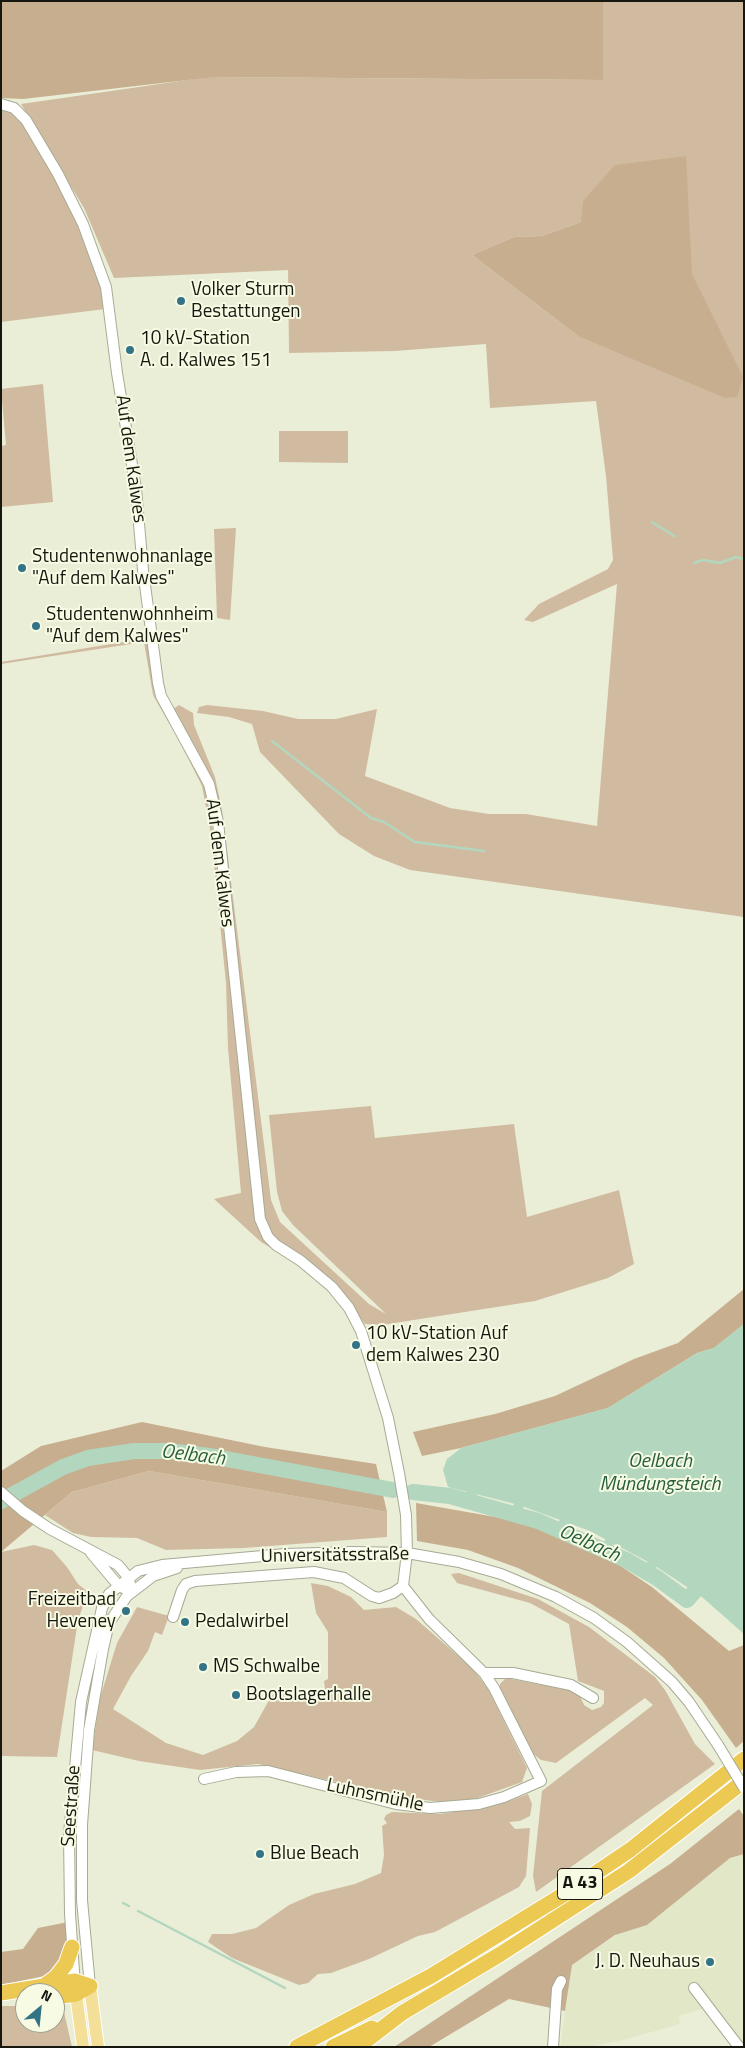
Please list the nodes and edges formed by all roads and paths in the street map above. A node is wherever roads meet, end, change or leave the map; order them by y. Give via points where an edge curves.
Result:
1 (1, 104) edge
2 (1, 1492) edge
3 (87, 1549) junction
4 (406, 1553) junction
5 (194, 1562) junction
6 (128, 1577) junction
7 (118, 1585) junction
8 (403, 1586) junction
9 (132, 1592) junction
10 (173, 1616) dead end
11 (484, 1673) junction
12 (593, 1698) dead end
13 (744, 1759) edge
14 (204, 1779) dead end
15 (744, 1781) edge
16 (744, 1788) edge
17 (72, 1947) junction
18 (561, 1981) dead end
19 (48, 1983) edge
20 (90, 1986) junction
21 (65, 1987) edge
22 (75, 1988) junction
23 (694, 1988) dead end
24 (15, 1990) edge
25 (65, 1992) edge
26 (1, 1993) edge
27 (15, 2001) edge
28 (1, 2002) edge
29 (402, 2013) junction
30 (83, 2047) edge
31 (98, 2047) edge
32 (297, 2047) edge
33 (333, 2047) edge
34 (358, 2047) edge
35 (553, 2047) edge
36 (739, 2047) edge

1 - 4 street, Auf dem Kalwes via 14,108 26,120 58,174 83,224 106,287 136,489 158,684 161,696 209,784 218,822 260,1219 268,1237 320,1275 349,1308 361,1331 384,1404 399,1473 406,1515
2 - 3 street via 50,1530
3 - 6 street via 118,1565
3 - 7 street
4 - 5 street, Universitätsstraße via 285,1554
4 - 8 street, Auf dem Kalwes
4 - 16 street, Universitätsstraße, bridge via 459,1562 501,1574 556,1597 594,1618 672,1682 689,1702
5 - 6 street, Universitätsstraße via 156,1566
5 - 9 street, Universitätsstraße via 153,1576
6 - 7 street, Seestraße
6 - 9 street
7 - 9 street
7 - 17 street, Seestraße via 109,1594 99,1616 78,1728 69,1848
8 - 10 street via 385,1598 379,1598 344,1578 314,1572 195,1581 186,1584 182,1590
8 - 11 street via 428,1618
9 - 20 street, Seestraße via 116,1612 108,1629 89,1730 81,1862
11 - 12 street via 513,1673 571,1685
11 - 14 street, Luhnsmühle via 541,1781 504,1797 479,1804 430,1808 396,1804 268,1771 236,1772
13 - 32 highway, A 43 via 630,1850 566,1893 431,1976
15 - 29 highway, A 43 via 628,1871
17 - 19 highway via 66,1964
17 - 22 street, Seestraße
18 - 35 street via 557,1989
20 - 22 highway
20 - 31 main road, Seestraße
21 - 22 highway
22 - 25 highway
22 - 30 main road, Seestraße
23 - 36 street
24 - 26 highway
27 - 28 highway
29 - 33 highway, A 43
29 - 34 highway

